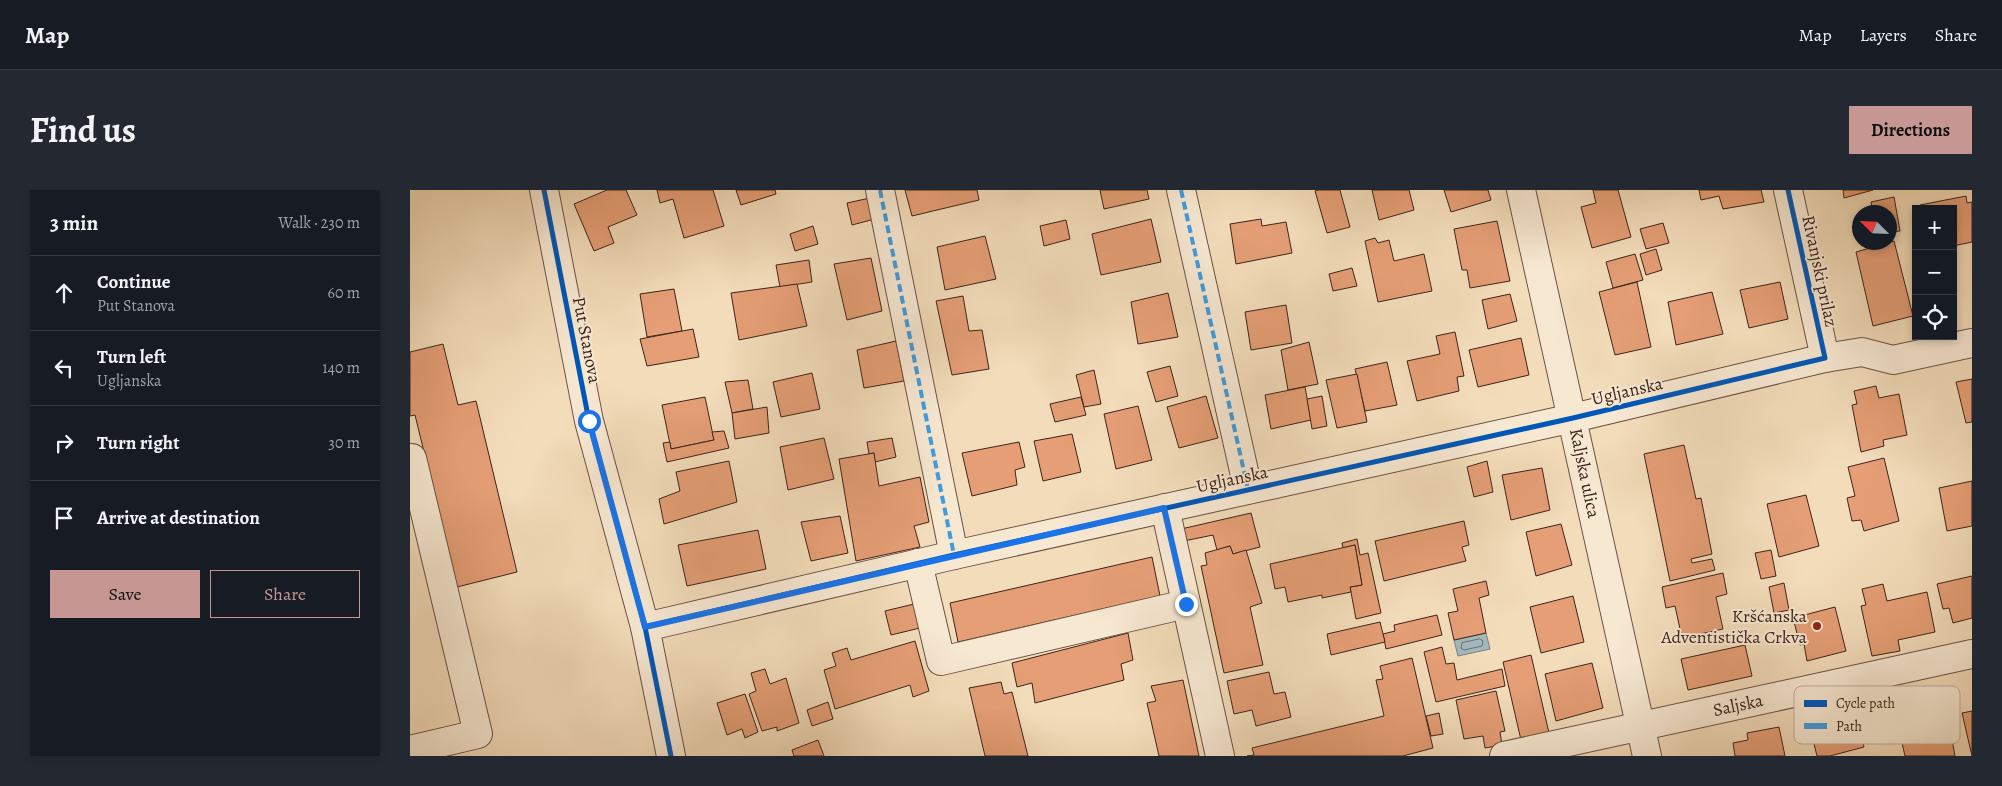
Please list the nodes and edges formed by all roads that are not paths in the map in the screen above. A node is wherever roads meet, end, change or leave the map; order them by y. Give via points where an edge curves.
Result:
1 (880, 190) edge
2 (1181, 190) edge
3 (1521, 190) edge
4 (1788, 190) edge
5 (549, 192) edge
6 (1972, 343) edge
7 (1825, 358) junction
8 (1573, 418) junction
9 (410, 458) edge
10 (1248, 489) junction
11 (1164, 508) junction
12 (954, 555) junction
13 (918, 563) junction
14 (1186, 604) junction
15 (645, 627) junction
16 (1972, 654) edge
17 (1827, 686) edge
18 (1794, 693) edge
19 (1641, 727) junction
20 (410, 750) edge
21 (671, 756) edge
22 (1220, 756) edge
23 (1504, 756) edge
24 (1647, 756) edge

1 - 12 street
2 - 10 street
3 - 8 street, Kaljska ulica
4 - 7 street, Rivanjski prilaz
5 - 15 street, Put Stanova via 589,421
6 - 7 street, Ugljanska via 1893,360 1862,352
7 - 8 street, Ugljanska
8 - 10 street, Ugljanska
8 - 19 street, Kaljska ulica
9 - 20 street via 478,734
10 - 11 street, Ugljanska
11 - 12 street, Ugljanska
11 - 14 street
12 - 13 street, Ugljanska
13 - 14 street via 941,661
13 - 15 street, Ugljanska
14 - 22 street
15 - 21 street, Put Stanova
16 - 17 street, Saljska
18 - 19 street, Saljska
19 - 23 street, Saljska
19 - 24 street, Kaljska ulica

